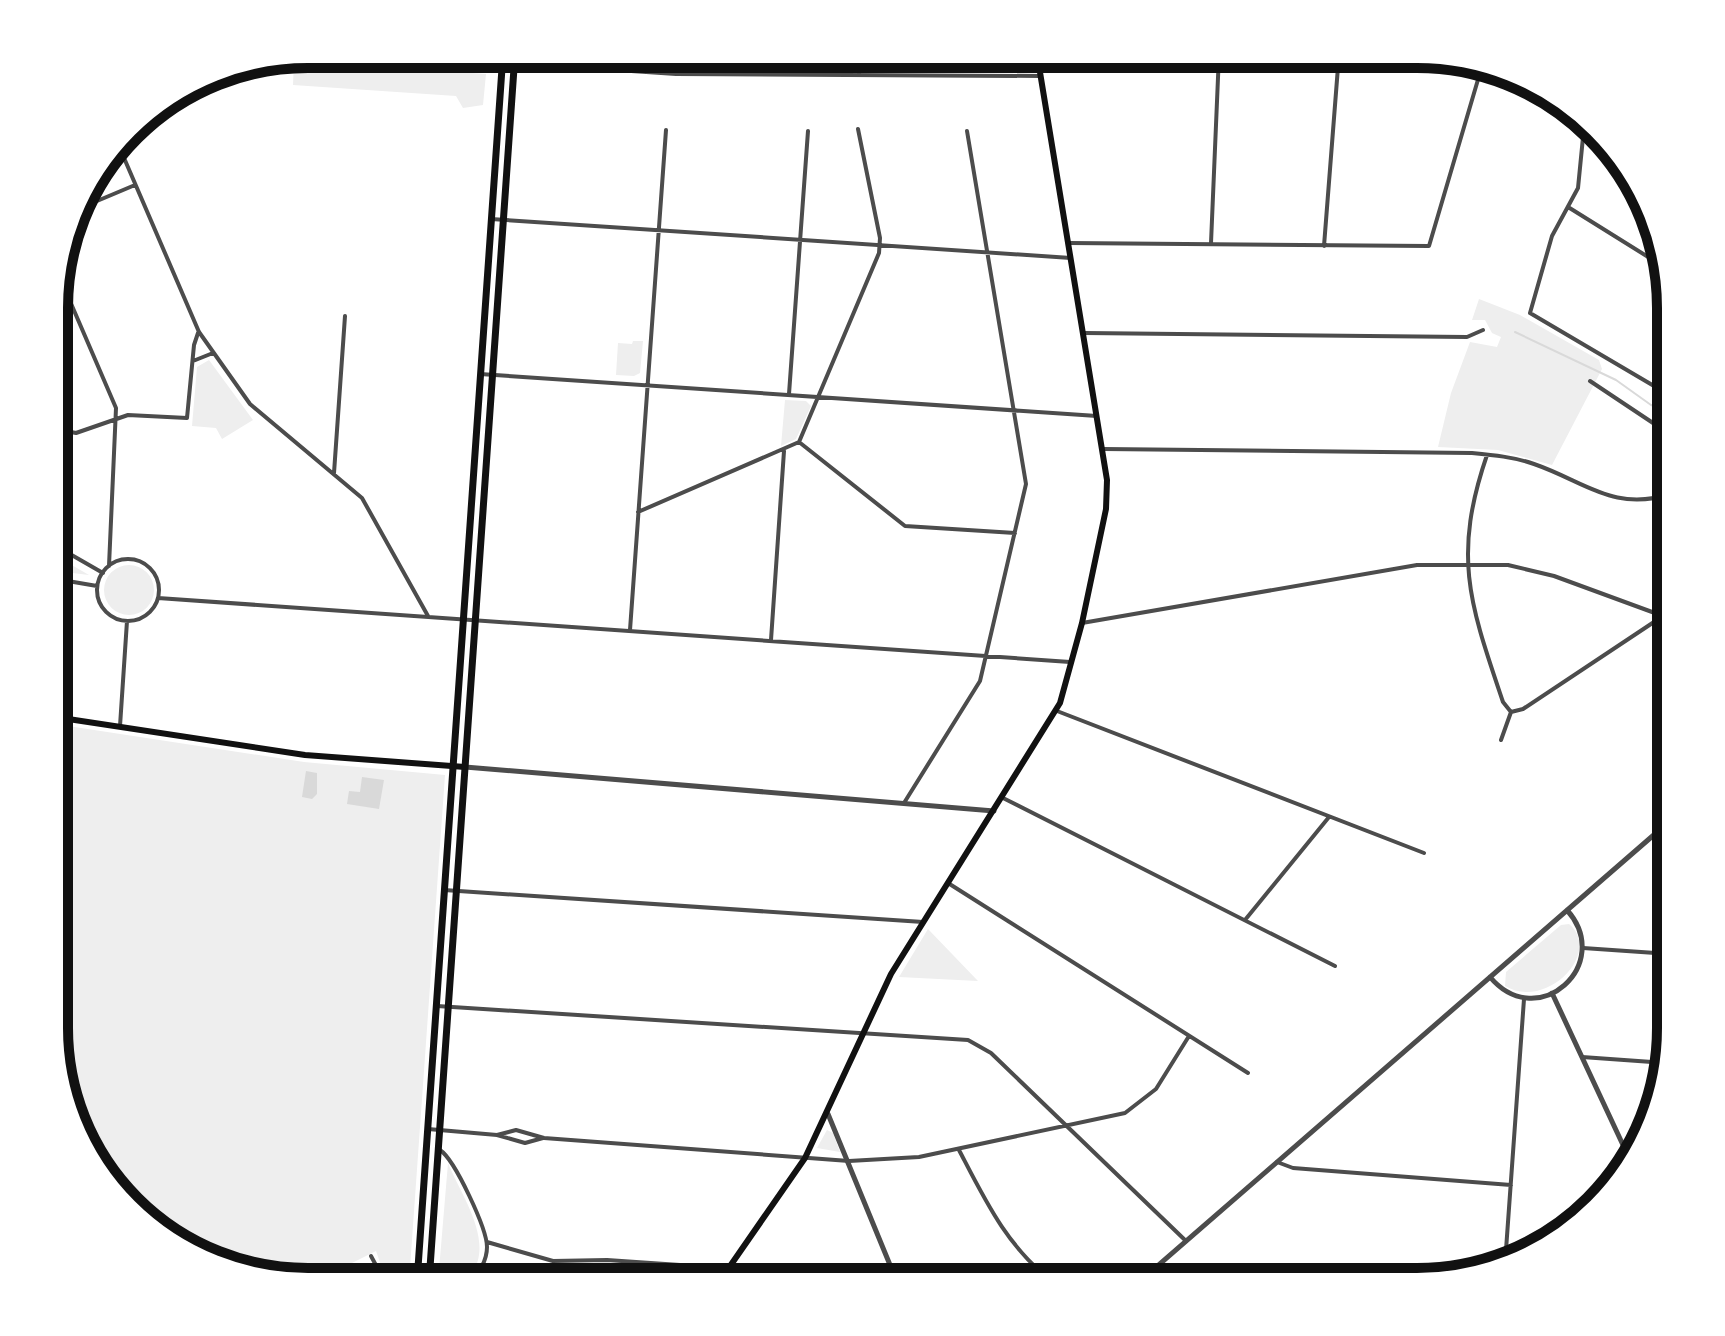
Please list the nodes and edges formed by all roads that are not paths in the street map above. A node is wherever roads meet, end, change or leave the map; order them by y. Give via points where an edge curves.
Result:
1 (501, 69) edge
2 (514, 69) edge
3 (602, 69) edge
4 (676, 69) edge
5 (859, 69) edge
6 (1039, 69) edge
7 (1218, 69) edge
8 (1338, 69) edge
9 (676, 74) junction
10 (859, 75) junction
11 (1040, 76) junction
12 (1479, 76) edge
13 (858, 129) dead end
14 (666, 130) dead end
15 (808, 131) dead end
16 (967, 131) dead end
17 (1583, 136) edge
18 (123, 156) edge
19 (135, 184) junction
20 (93, 203) edge
21 (1568, 207) junction
22 (491, 219) junction
23 (503, 220) junction
24 (658, 229) junction
25 (800, 239) junction
26 (1069, 243) junction
27 (1211, 243) junction
28 (880, 245) junction
29 (1324, 246) junction
30 (986, 252) junction
31 (1071, 258) junction
32 (1651, 259) edge
33 (69, 298) edge
34 (345, 316) dead end
35 (1483, 330) dead end
36 (199, 332) junction
37 (1085, 333) junction
38 (213, 353) junction
39 (193, 361) junction
40 (480, 374) junction
41 (492, 374) junction
42 (1590, 381) dead end
43 (647, 384) junction
44 (1657, 388) edge
45 (789, 394) junction
46 (818, 396) junction
47 (1013, 409) junction
48 (1099, 416) junction
49 (116, 418) junction
50 (1657, 426) edge
51 (68, 431) edge
52 (799, 442) junction
53 (1104, 449) junction
54 (784, 451) junction
55 (1487, 455) junction
56 (334, 473) junction
57 (1657, 497) edge
58 (638, 512) junction
59 (1015, 533) junction
60 (68, 553) edge
61 (1467, 563) junction
62 (109, 566) junction
63 (103, 573) junction
64 (68, 581) edge
65 (97, 586) junction
66 (158, 598) junction
67 (1657, 614) edge
68 (428, 616) junction
69 (463, 618) junction
70 (475, 619) junction
71 (1657, 620) edge
72 (127, 621) junction
73 (1082, 623) junction
74 (630, 630) junction
75 (771, 640) junction
76 (986, 655) junction
77 (1073, 662) junction
78 (1056, 711) junction
79 (1511, 712) junction
80 (69, 719) edge
81 (120, 728) junction
82 (1501, 740) dead end
83 (453, 766) junction
84 (465, 767) junction
85 (1003, 798) junction
86 (903, 805) junction
87 (994, 811) junction
88 (1330, 817) junction
89 (1656, 833) edge
90 (1424, 853) dead end
91 (948, 883) junction
92 (444, 890) junction
93 (456, 890) junction
94 (1567, 910) junction
95 (1245, 920) junction
96 (923, 922) junction
97 (1583, 948) junction
98 (1656, 953) edge
99 (1335, 966) dead end
100 (1490, 977) junction
101 (1552, 993) junction
102 (1524, 999) junction
103 (436, 1006) junction
104 (448, 1006) junction
105 (863, 1034) junction
106 (1189, 1036) junction
107 (1582, 1057) junction
108 (1654, 1062) edge
109 (1248, 1073) dead end
110 (828, 1114) junction
111 (1065, 1126) junction
112 (428, 1129) junction
113 (439, 1130) junction
114 (497, 1135) junction
115 (544, 1138) junction
116 (1624, 1148) edge
117 (438, 1149) junction
118 (959, 1150) junction
119 (805, 1158) junction
120 (849, 1161) junction
121 (1277, 1162) junction
122 (1511, 1185) junction
123 (1186, 1241) junction
124 (487, 1242) junction
125 (1506, 1250) edge
126 (371, 1256) dead end
127 (377, 1267) edge
128 (418, 1267) edge
129 (430, 1267) edge
130 (481, 1267) edge
131 (706, 1267) edge
132 (729, 1267) edge
133 (892, 1268) edge
134 (1036, 1268) edge
135 (1155, 1268) edge

1 - 22 main road
2 - 23 main road
3 - 9 street
4 - 9 street
5 - 10 street
6 - 11 main road
7 - 27 street
8 - 29 street
9 - 10 street
10 - 11 street
11 - 26 main road
12 - 29 street via 1429,246
13 - 28 street
14 - 24 street
15 - 25 street
16 - 30 street
17 - 21 street via 1578,188
18 - 19 street
19 - 20 street
19 - 36 street
21 - 32 street
21 - 44 street via 1547,252 1530,313
22 - 23 street
22 - 40 main road
23 - 24 street
23 - 41 main road
24 - 25 street
24 - 43 street
25 - 28 street
25 - 45 street
26 - 27 street
26 - 31 main road
27 - 29 street
28 - 30 street
28 - 46 street
30 - 31 street
30 - 47 street
31 - 37 main road
33 - 49 street
34 - 56 street
35 - 37 street via 1467,337
36 - 38 street
36 - 39 street
37 - 48 main road
38 - 39 street
38 - 56 street via 250,404
39 - 49 street via 187,418
40 - 41 street
40 - 69 main road
41 - 43 street
41 - 70 main road
42 - 50 street
43 - 45 street
43 - 58 street
45 - 46 street
46 - 47 street
46 - 52 street
47 - 48 street
47 - 59 street via 1026,484
48 - 53 main road
49 - 51 street
49 - 62 street
52 - 54 street
52 - 59 street via 905,526
53 - 55 street
53 - 73 main road via 1106,509
54 - 58 street
54 - 75 street
55 - 57 street via 1538,465 1616,499
55 - 61 street via 1471,507
56 - 68 street via 367,505
58 - 74 street
59 - 76 street
60 - 63 street
61 - 67 street via 1508,565 1554,576
61 - 73 street via 1417,565
61 - 79 street via 1474,615
62 - 63 street
62 - 66 street via 127,559 145,564 157,579
63 - 65 street
64 - 65 street
65 - 72 street via 101,606
66 - 68 street
66 - 72 street via 147,615
68 - 69 street
69 - 70 street
69 - 83 main road
70 - 74 street
70 - 84 main road
71 - 79 street
72 - 81 street
73 - 77 main road
74 - 75 street
75 - 76 street
76 - 77 street
76 - 86 street via 976,690
77 - 78 main road
78 - 85 main road
78 - 88 street
79 - 82 street
80 - 81 main road
81 - 83 main road via 305,755
83 - 84 main road
83 - 92 main road
84 - 86 street
84 - 93 main road
85 - 87 main road
85 - 95 street
86 - 87 street
87 - 91 main road
88 - 90 street
88 - 95 street
89 - 94 street
91 - 96 main road
91 - 106 street
92 - 93 street
92 - 103 main road
93 - 96 street
93 - 104 main road
94 - 97 street via 1580,929
94 - 100 street
95 - 99 street
96 - 105 main road
97 - 98 street
97 - 101 street via 1571,977
100 - 102 street
100 - 121 street
101 - 102 street
101 - 107 street
102 - 122 street
103 - 104 street
103 - 112 main road
104 - 105 street
104 - 113 main road
105 - 110 main road
105 - 111 street via 959,1038 978,1044
106 - 109 street
106 - 111 street via 1142,1103 1125,1113
107 - 108 street
107 - 116 street
110 - 119 main road
110 - 120 street
111 - 118 street
111 - 123 street
112 - 113 street
112 - 128 main road
113 - 114 street
113 - 117 main road
114 - 115 street via 516,1130
114 - 115 street via 525,1143
115 - 119 street
117 - 124 street via 450,1158
117 - 129 main road
118 - 120 street
118 - 134 street via 1003,1232
119 - 120 street
119 - 132 main road
120 - 133 street
121 - 122 street via 1293,1168
121 - 123 street
122 - 125 street
123 - 135 street
124 - 130 street
124 - 131 street via 553,1261
126 - 127 street

